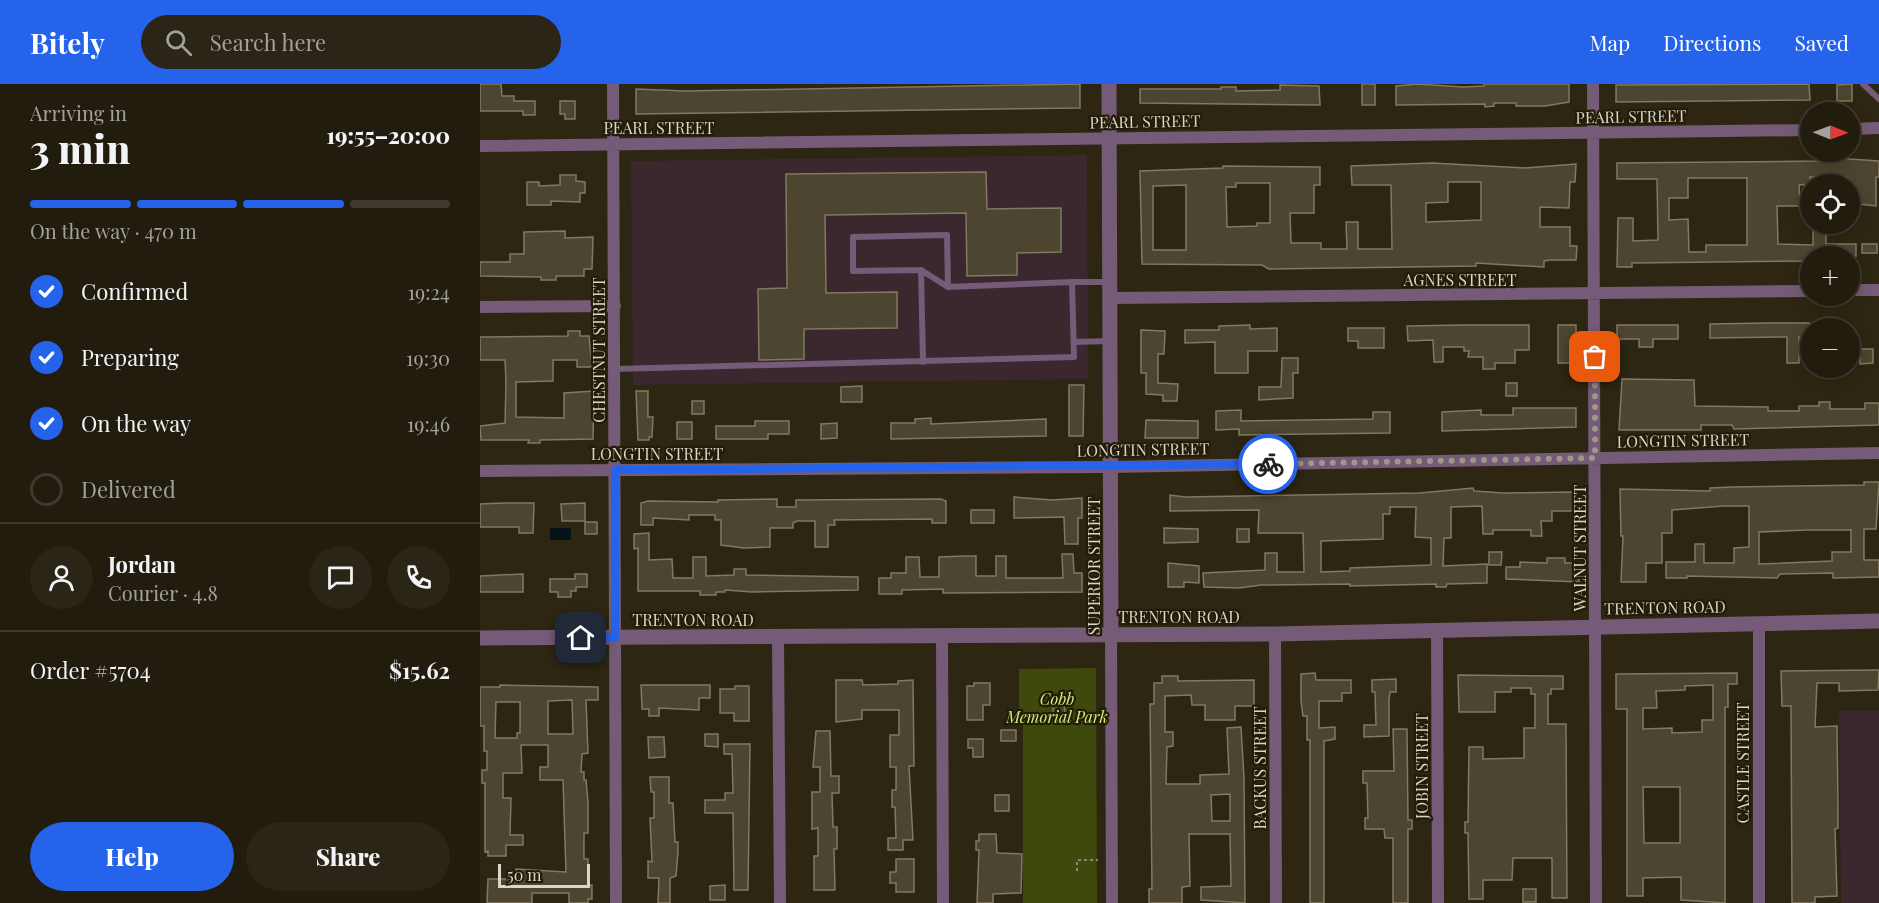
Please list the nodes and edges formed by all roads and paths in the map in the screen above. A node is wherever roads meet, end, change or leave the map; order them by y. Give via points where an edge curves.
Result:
1 (613, 84) edge
2 (1108, 84) edge
3 (1593, 84) edge
4 (1863, 84) edge
5 (1879, 99) edge
6 (1879, 128) edge
7 (1860, 129) edge
8 (1800, 130) edge
9 (1594, 133) junction
10 (1109, 138) junction
11 (613, 144) junction
12 (480, 146) edge
13 (921, 270) junction
14 (1072, 282) junction
15 (1109, 282) junction
16 (948, 287) junction
17 (1860, 290) edge
18 (1879, 290) edge
19 (1800, 291) edge
20 (1595, 294) junction
21 (1110, 298) junction
22 (615, 306) junction
23 (480, 307) edge
24 (1110, 341) junction
25 (1074, 342) junction
26 (923, 362) junction
27 (615, 369) junction
28 (1879, 453) edge
29 (1595, 458) junction
30 (1111, 466) junction
31 (615, 470) junction
32 (480, 471) edge
33 (1879, 621) edge
34 (1759, 623) junction
35 (1596, 626) junction
36 (1437, 630) junction
37 (1275, 634) junction
38 (1111, 635) junction
39 (942, 636) junction
40 (778, 637) junction
41 (480, 638) edge
42 (615, 638) junction
43 (1098, 860) dead end
44 (1077, 871) dead end
45 (616, 903) edge
46 (780, 903) edge
47 (943, 903) edge
48 (1112, 903) edge
49 (1276, 903) edge
50 (1438, 903) edge
51 (1596, 903) edge
52 (1759, 903) edge

1 - 11 street, CHESTNUT STREET
2 - 10 street, SUPERIOR STREET
3 - 9 street, WALNUT STREET
4 - 5 lane
6 - 7 street
8 - 9 street, PEARL STREET
9 - 10 street, PEARL STREET
9 - 20 street, WALNUT STREET
10 - 11 street, PEARL STREET
10 - 15 street, SUPERIOR STREET
11 - 12 street, PEARL STREET
11 - 22 street, CHESTNUT STREET
13 - 16 lane
13 - 16 lane via 853,271 853,237 947,235
13 - 26 lane
14 - 15 lane
14 - 16 lane
14 - 25 lane
15 - 21 street, SUPERIOR STREET
17 - 18 street
19 - 20 street, AGNES STREET
20 - 21 street, AGNES STREET
20 - 29 street, WALNUT STREET
21 - 24 street, SUPERIOR STREET
22 - 23 street
22 - 27 street, CHESTNUT STREET
24 - 25 lane
24 - 30 street, SUPERIOR STREET
25 - 26 lane via 1074,357
26 - 27 lane
27 - 31 street, CHESTNUT STREET
28 - 29 street, LONGTIN STREET
29 - 30 street, LONGTIN STREET
29 - 35 street, WALNUT STREET
30 - 31 street, LONGTIN STREET
30 - 38 street, SUPERIOR STREET
31 - 32 street, LONGTIN STREET
31 - 42 street, CHESTNUT STREET
33 - 34 street, TRENTON ROAD
34 - 35 street, TRENTON ROAD
34 - 52 street, CASTLE STREET
35 - 36 street, TRENTON ROAD
35 - 51 street, WALNUT STREET
36 - 37 street, TRENTON ROAD
36 - 50 street, JOBIN STREET
37 - 38 street, TRENTON ROAD
37 - 49 street, BACKUS STREET
38 - 39 street, TRENTON ROAD
38 - 48 street, SUPERIOR STREET
39 - 40 street, TRENTON ROAD
39 - 47 street
40 - 42 street, TRENTON ROAD
40 - 46 street
41 - 42 street, TRENTON ROAD
42 - 45 street, CHESTNUT STREET
43 - 44 path via 1077,860

